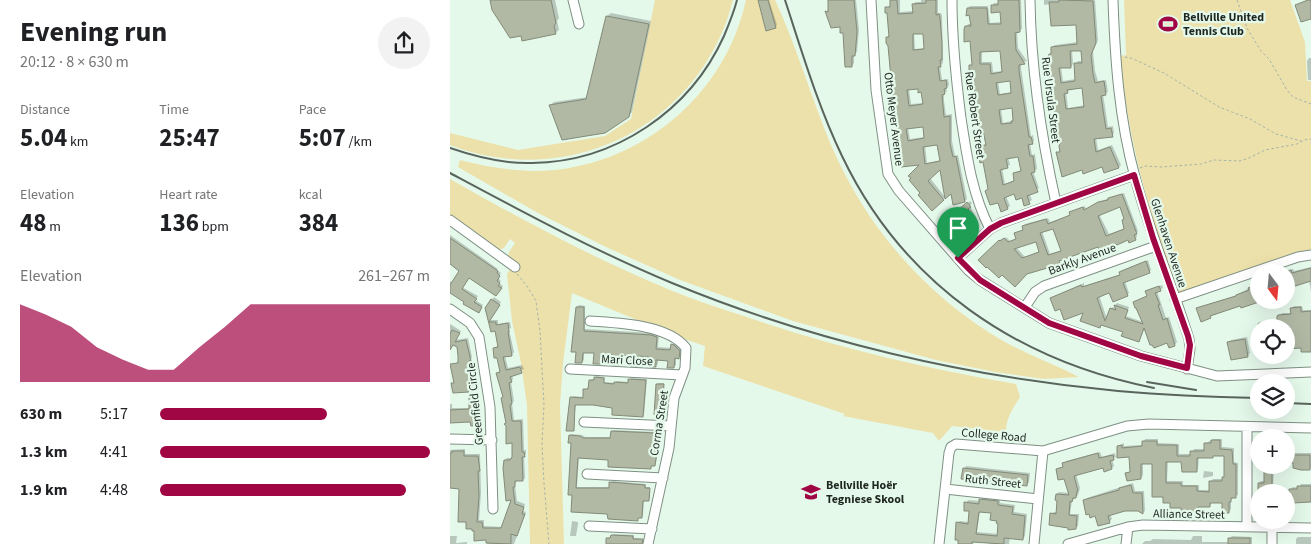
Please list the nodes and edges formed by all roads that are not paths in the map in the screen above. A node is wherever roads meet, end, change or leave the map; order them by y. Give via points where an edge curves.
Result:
1 (574, 0) edge
2 (871, 0) edge
3 (952, 0) edge
4 (1030, 0) edge
5 (1112, 0) edge
6 (579, 24) dead end
7 (1134, 172) junction
8 (1056, 203) junction
9 (450, 220) edge
10 (990, 229) junction
11 (1156, 246) junction
12 (1311, 255) edge
13 (958, 258) junction
14 (515, 267) road end
15 (1175, 299) junction
16 (1025, 307) junction
17 (450, 310) edge
18 (590, 321) dead end
19 (1187, 368) junction
20 (570, 369) dead end
21 (1311, 372) edge
22 (682, 375) junction
23 (584, 422) dead end
24 (671, 426) junction
25 (1247, 427) junction
26 (1311, 428) edge
27 (450, 439) edge
28 (492, 440) junction
29 (1043, 451) junction
30 (587, 474) dead end
31 (663, 478) junction
32 (945, 489) junction
33 (1038, 499) junction
34 (493, 509) dead end
35 (589, 526) dead end
36 (1128, 527) junction
37 (1247, 527) junction
38 (1250, 527) edge
39 (1295, 528) edge
40 (1311, 528) edge
41 (652, 529) junction
42 (1272, 529) edge
43 (648, 544) edge
44 (939, 544) edge
45 (1034, 544) edge
46 (1068, 544) edge
47 (1126, 544) edge
48 (1272, 544) edge

1 - 6 street
2 - 13 street, Otto Meyer Avenue via 876,90 888,174
3 - 10 street, Rue Robert Street via 958,93 966,152 974,189
4 - 8 street, Rue Ursula Street via 1034,72
5 - 7 street, Glenhaven Avenue via 1115,57
7 - 8 street
7 - 11 street, Glenhaven Avenue
8 - 10 street
9 - 14 street
10 - 13 street
11 - 15 street, Glenhaven Avenue
11 - 16 street, Barkly Avenue via 1044,286 1035,292
12 - 15 street
13 - 16 street, Otto Meyer Avenue via 980,280
15 - 19 street, Glenhaven Avenue via 1189,342
16 - 19 street, Otto Meyer Avenue via 1049,323 1141,356
17 - 28 street, Greenfield Circle via 470,322 479,337
18 - 22 street, Corma Street via 636,324 678,340 686,348
19 - 21 street via 1217,376
20 - 22 street, Mari Close
22 - 24 street, Corma Street via 674,398
23 - 24 street
24 - 31 street, Corma Street
25 - 26 street
25 - 29 street via 1140,424
25 - 37 street
27 - 28 street
28 - 34 street, Greenfield Circle
29 - 32 street, College Road via 956,444 949,452
29 - 33 street
30 - 31 street
31 - 41 street, Corma Street
32 - 33 street, Ruth Street
32 - 44 street, College Road
33 - 45 street
35 - 41 street
36 - 37 street, Alliance Street
36 - 46 street, Alliance Street
36 - 47 street
37 - 38 street, Alliance Street
39 - 40 street, Alliance Street
41 - 43 street, Corma Street
42 - 48 street

